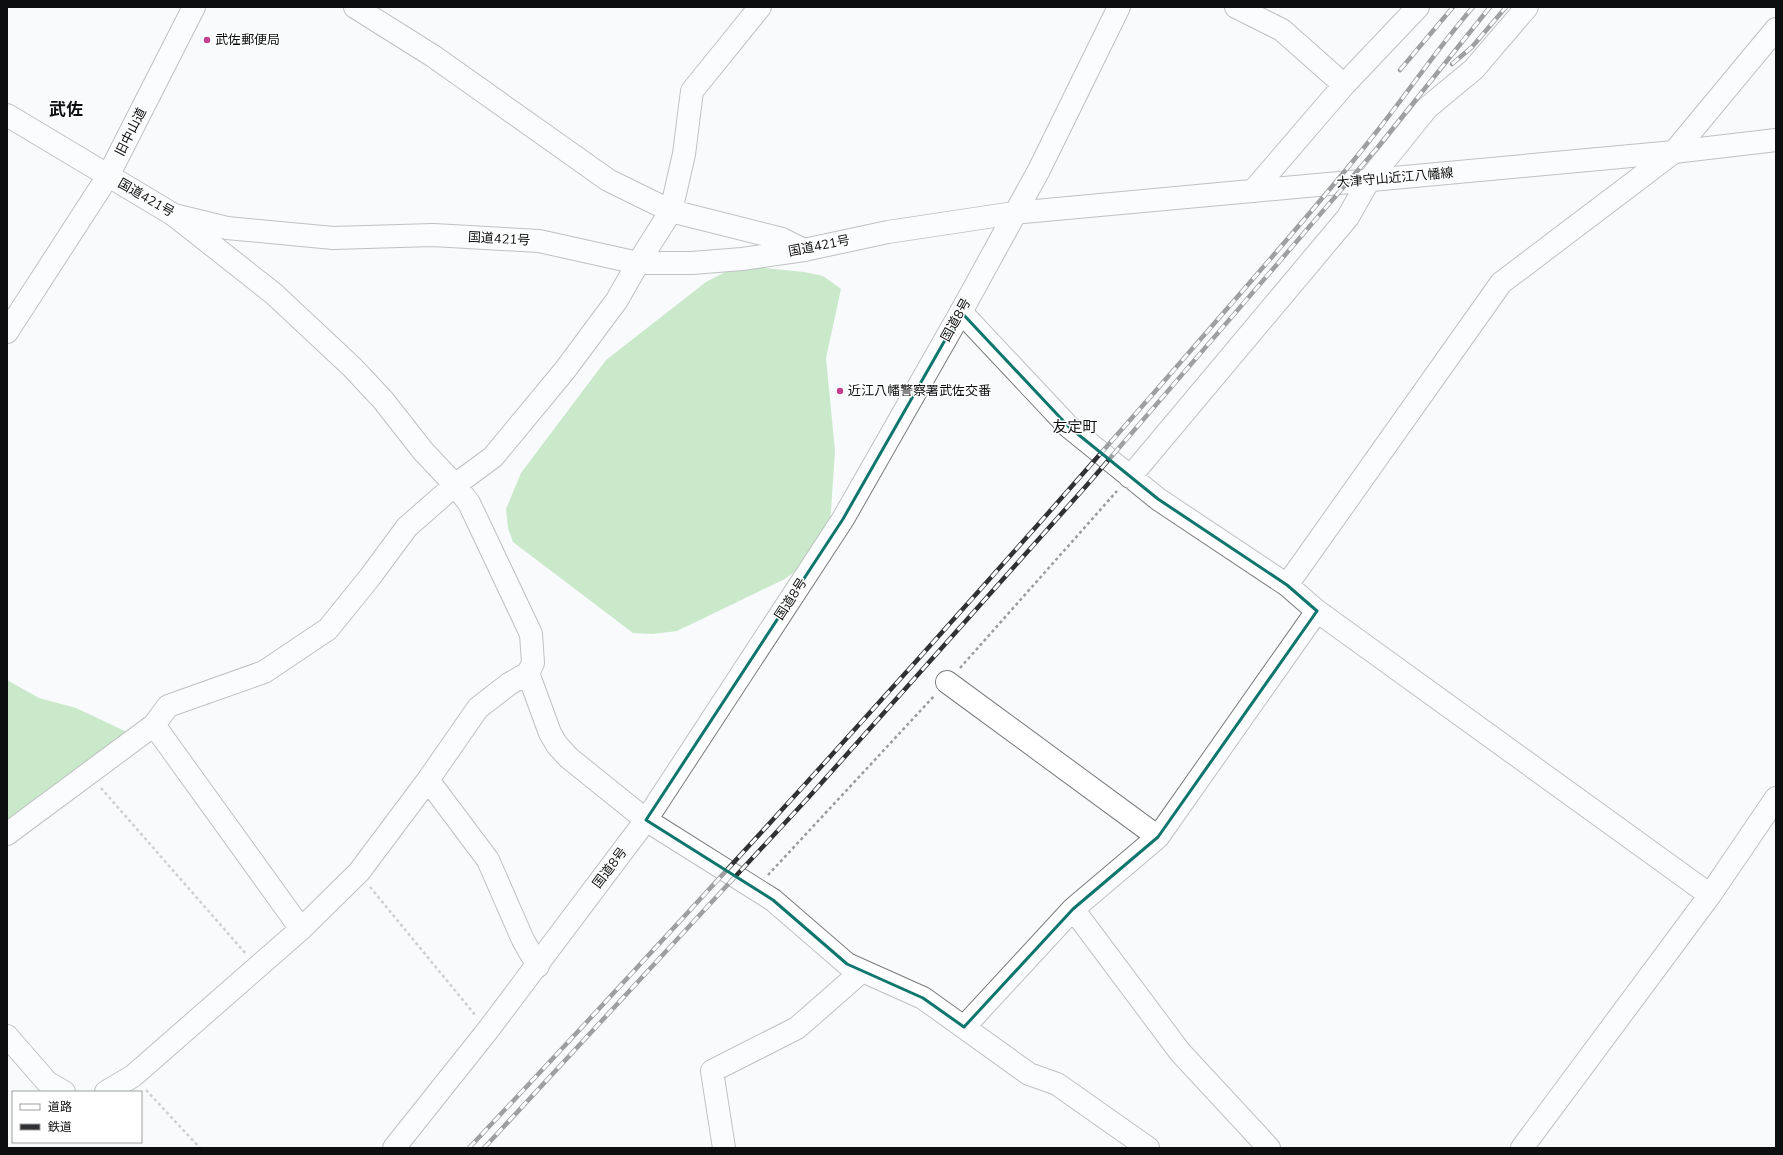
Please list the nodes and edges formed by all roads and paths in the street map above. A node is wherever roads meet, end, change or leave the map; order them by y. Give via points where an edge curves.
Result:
1 (194, 7) edge
2 (355, 7) edge
3 (1119, 7) edge
4 (1236, 7) edge
5 (1418, 7) edge
6 (1527, 7) edge
7 (752, 10) edge
8 (1776, 29) edge
9 (1344, 85) junction
10 (7, 115) edge
11 (1776, 140) edge
12 (1674, 152) junction
13 (108, 176) junction
14 (1370, 180) junction
15 (1253, 191) junction
16 (671, 211) junction
17 (1014, 213) junction
18 (174, 215) junction
19 (804, 250) junction
20 (638, 263) junction
21 (960, 312) junction
22 (7, 332) edge
23 (1130, 477) junction
24 (455, 485) junction
25 (1287, 585) junction
26 (1317, 611) junction
27 (528, 673) junction
28 (947, 682) dead end
29 (154, 725) junction
30 (88, 774) junction
31 (428, 780) junction
32 (1776, 798) edge
33 (646, 820) junction
34 (7, 834) edge
35 (1158, 837) junction
36 (359, 872) junction
37 (1710, 895) junction
38 (1073, 909) junction
39 (301, 929) junction
40 (538, 966) junction
41 (258, 967) junction
42 (862, 971) junction
43 (964, 1027) junction
44 (488, 1030) junction
45 (7, 1036) edge
46 (133, 1076) junction
47 (62, 1091) edge
48 (108, 1091) edge
49 (200, 1148) edge
50 (394, 1148) edge
51 (724, 1148) edge
52 (1148, 1148) edge
53 (1269, 1148) edge
54 (1522, 1148) edge

1 - 13 main road, 旧中山道
2 - 16 main road via 433,56 608,180
3 - 17 main road, 国道8号
4 - 9 main road via 1282,30
5 - 9 main road
6 - 14 main road via 1474,69 1427,108
7 - 16 main road via 692,92 684,154
8 - 12 main road
9 - 15 main road
10 - 13 main road, 国道421号
11 - 12 main road, 大津守山近江八幡線
12 - 14 main road, 大津守山近江八幡線
12 - 25 main road via 1501,283
13 - 18 main road, 国道421号
13 - 22 main road, 旧中山道
14 - 15 main road, 大津守山近江八幡線
14 - 23 main road via 1348,217
15 - 17 main road, 大津守山近江八幡線
16 - 19 main road via 782,239
16 - 20 main road
17 - 19 main road, 国道421号 via 888,232
17 - 21 main road, 国道8号
18 - 20 main road, 国道421号 via 227,228 333,238 433,235 539,241
18 - 24 main road via 274,294 352,367
19 - 20 main road, 国道421号 via 721,261
20 - 24 main road via 617,300 565,370 493,457
21 - 23 main road via 1069,427
21 - 33 main road, 国道8号 via 843,519
23 - 25 main road via 1158,499
24 - 27 main road via 469,503 531,634 533,662
24 - 29 main road via 407,527 328,629 264,672 168,706
25 - 26 main road
26 - 35 main road
26 - 37 main road
27 - 31 main road via 478,708
27 - 33 main road via 550,733 557,745 569,758
28 - 35 main road
29 - 30 main road
29 - 39 main road
30 - 34 main road
30 - 41 path
31 - 36 main road
31 - 40 main road via 488,860 523,940
32 - 37 main road
33 - 40 main road, 国道8号
33 - 42 main road via 773,900 847,964
35 - 38 main road
36 - 39 main road
36 - 44 path
37 - 54 main road
38 - 43 main road
38 - 53 main road via 1180,1052
39 - 41 main road
40 - 44 main road, 国道8号
41 - 46 main road
42 - 43 main road via 923,998
42 - 51 main road via 797,1028 712,1071
43 - 52 main road via 1029,1074 1057,1084
44 - 50 main road, 国道8号
45 - 47 main road via 47,1082
46 - 48 main road
46 - 49 path

